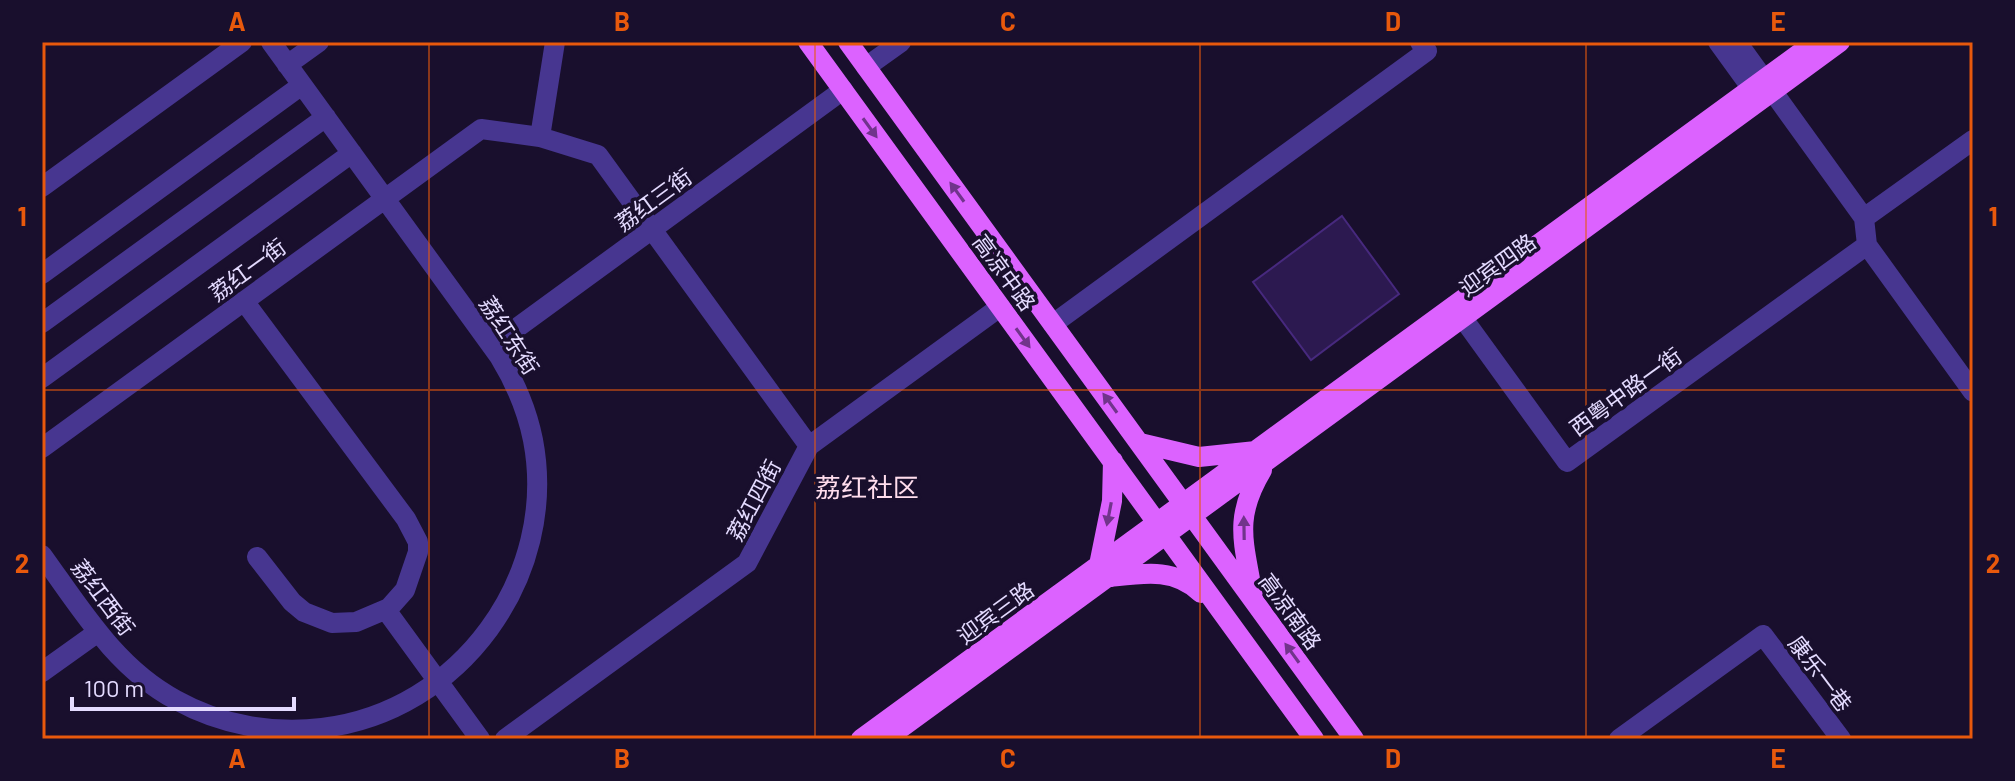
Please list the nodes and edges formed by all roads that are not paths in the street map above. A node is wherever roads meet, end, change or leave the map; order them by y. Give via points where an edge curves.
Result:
1 (242, 42) edge
2 (271, 42) edge
3 (319, 42) edge
4 (555, 42) edge
5 (808, 42) edge
6 (848, 42) edge
7 (901, 42) edge
8 (1420, 42) edge
9 (1718, 42) edge
10 (1737, 42) edge
11 (1815, 42) edge
12 (1840, 42) edge
13 (287, 65) junction
14 (866, 67) junction
15 (302, 85) junction
16 (843, 90) junction
17 (1762, 90) junction
18 (326, 117) junction
19 (540, 137) junction
20 (1973, 140) edge
21 (352, 153) junction
22 (42, 187) edge
23 (385, 199) junction
24 (1864, 218) junction
25 (652, 229) junction
26 (1867, 245) junction
27 (42, 274) edge
28 (244, 301) junction
29 (1000, 307) junction
30 (1459, 312) junction
31 (42, 323) edge
32 (1053, 324) junction
33 (492, 346) junction
34 (1079, 360) junction
35 (42, 378) edge
36 (1053, 379) junction
37 (1973, 392) edge
38 (1140, 443) junction
39 (809, 446) junction
40 (42, 448) edge
41 (1262, 456) junction
42 (1113, 461) junction
43 (1176, 520) junction
44 (42, 555) edge
45 (257, 557) dead end
46 (1103, 572) junction
47 (1254, 601) junction
48 (386, 610) junction
49 (1226, 618) junction
50 (98, 632) junction
51 (42, 672) edge
52 (439, 682) junction
53 (1313, 683) junction
54 (1287, 702) junction
55 (480, 739) edge
56 (505, 739) edge
57 (861, 739) edge
58 (886, 739) edge
59 (1314, 739) edge
60 (1354, 739) edge
61 (1619, 739) edge
62 (1841, 739) edge

1 - 22 street
2 - 13 street, 荔红东街
3 - 13 street
4 - 19 street
5 - 16 main road, 高凉中路
6 - 14 main road, 高凉中路
7 - 14 street
8 - 32 street via 1427,51
9 - 17 street
10 - 17 street
11 - 17 main road, 迎宾四路
12 - 17 main road, 迎宾四路
13 - 15 street, 荔红东街
32 -> 14 main road, 高凉中路
15 - 18 street, 荔红东街
15 - 27 street
16 - 25 street, 荔红三街
16 -> 29 main road, 高凉中路
17 - 24 street
17 - 30 main road, 迎宾四路
18 - 21 street, 荔红东街
18 - 31 street
19 - 23 street, 荔红一街 via 481,129
19 - 25 street via 598,155
20 - 24 street
21 - 23 street, 荔红东街
21 - 35 street
23 - 28 street, 荔红一街
23 - 33 street, 荔红东街
24 - 26 street
25 - 33 street, 荔红三街
25 - 39 street
26 - 30 street, 西粤中路一街 via 1567,462
26 - 37 street
28 - 40 street, 荔红一街
28 - 48 street via 418,542 405,590
29 -> 36 main road, 高凉中路
29 - 39 street, 荔红四街
30 - 41 main road, 迎宾四路
32 - 34 main road, 高凉中路
33 - 52 street, 荔红东街 via 527,418 536,462 535,519 520,574 500,615
34 - 36 main road
38 -> 34 main road, 高凉中路
36 - 42 main road, 高凉中路
38 - 41 main road via 1199,457
38 - 43 main road, 高凉中路
39 - 56 street, 荔红四街 via 747,563
41 - 43 main road, 迎宾四路
47 -> 41 main road via 1242,532
42 - 43 main road, 高凉中路
42 -> 46 main road
43 - 46 main road, 迎宾三路
43 - 47 main road, 高凉南路
43 - 49 main road
44 - 50 street, 荔红西街
45 - 48 street via 292,602 318,619 356,622
46 - 49 main road via 1189,581
46 - 57 main road, 迎宾三路
46 - 58 main road, 迎宾三路
53 -> 47 main road, 高凉南路
48 - 52 street
49 - 54 main road
50 - 51 street
50 - 52 street, 荔红西街 via 138,675 176,700 219,719 264,728 356,722 399,706
52 - 55 street
53 - 54 main road
53 - 60 main road, 高凉南路
54 - 59 main road
61 - 62 street, 康乐一巷 via 1763,635

